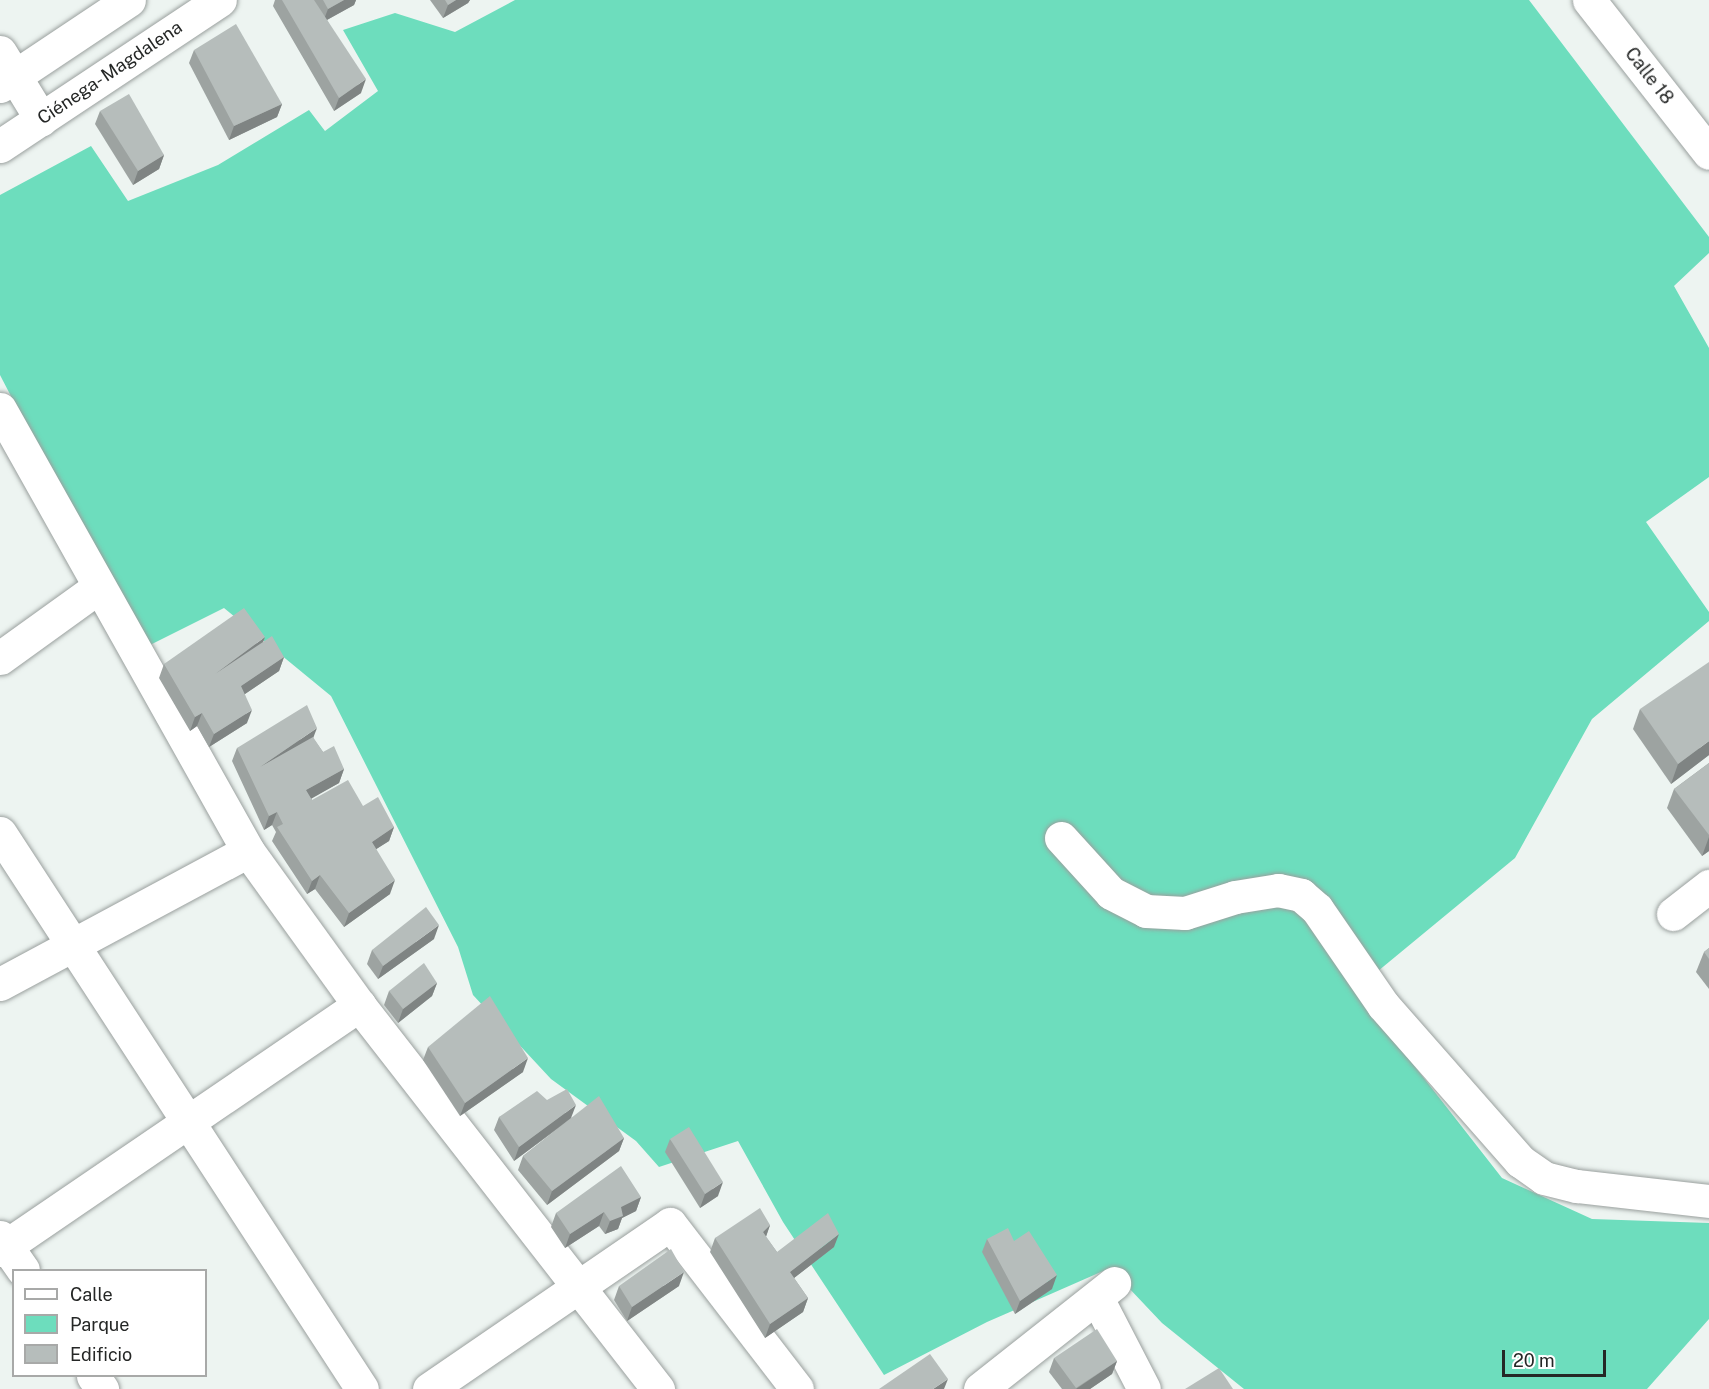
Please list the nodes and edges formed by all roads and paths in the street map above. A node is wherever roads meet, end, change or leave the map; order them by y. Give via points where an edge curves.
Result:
1 (129, 0) edge
2 (220, 0) edge
3 (1589, 0) edge
4 (5, 72) edge
5 (41, 119) junction
6 (0, 146) edge
7 (1709, 153) edge
8 (0, 409) edge
9 (97, 588) junction
10 (0, 658) edge
11 (0, 833) edge
12 (1061, 837) dead end
13 (248, 851) junction
14 (1709, 886) edge
15 (1673, 914) dead end
16 (74, 948) junction
17 (0, 984) edge
18 (359, 1005) junction
19 (189, 1124) junction
20 (1709, 1201) edge
21 (7, 1251) edge
22 (578, 1288) junction
23 (362, 1389) edge
24 (429, 1389) edge
25 (658, 1389) edge
26 (797, 1389) edge
27 (980, 1389) edge
28 (1144, 1389) edge

1 - 4 street
2 - 5 street, Ciénega- Magdalena
3 - 7 street, Calle 18
4 - 5 street
5 - 6 street, Ciénega- Magdalena
8 - 9 street
9 - 10 street
9 - 13 street
11 - 16 street
12 - 20 street via 1111,893 1146,911 1185,913 1235,897 1278,890 1300,895 1317,909 1383,1005 1520,1161 1544,1178 1577,1186
13 - 16 street
13 - 18 street
14 - 15 street
16 - 17 street
16 - 19 street
18 - 19 street
18 - 22 street
19 - 21 street
19 - 23 street
22 - 24 street
22 - 25 street
22 - 26 street via 670,1224
27 - 28 street via 1106,1291

